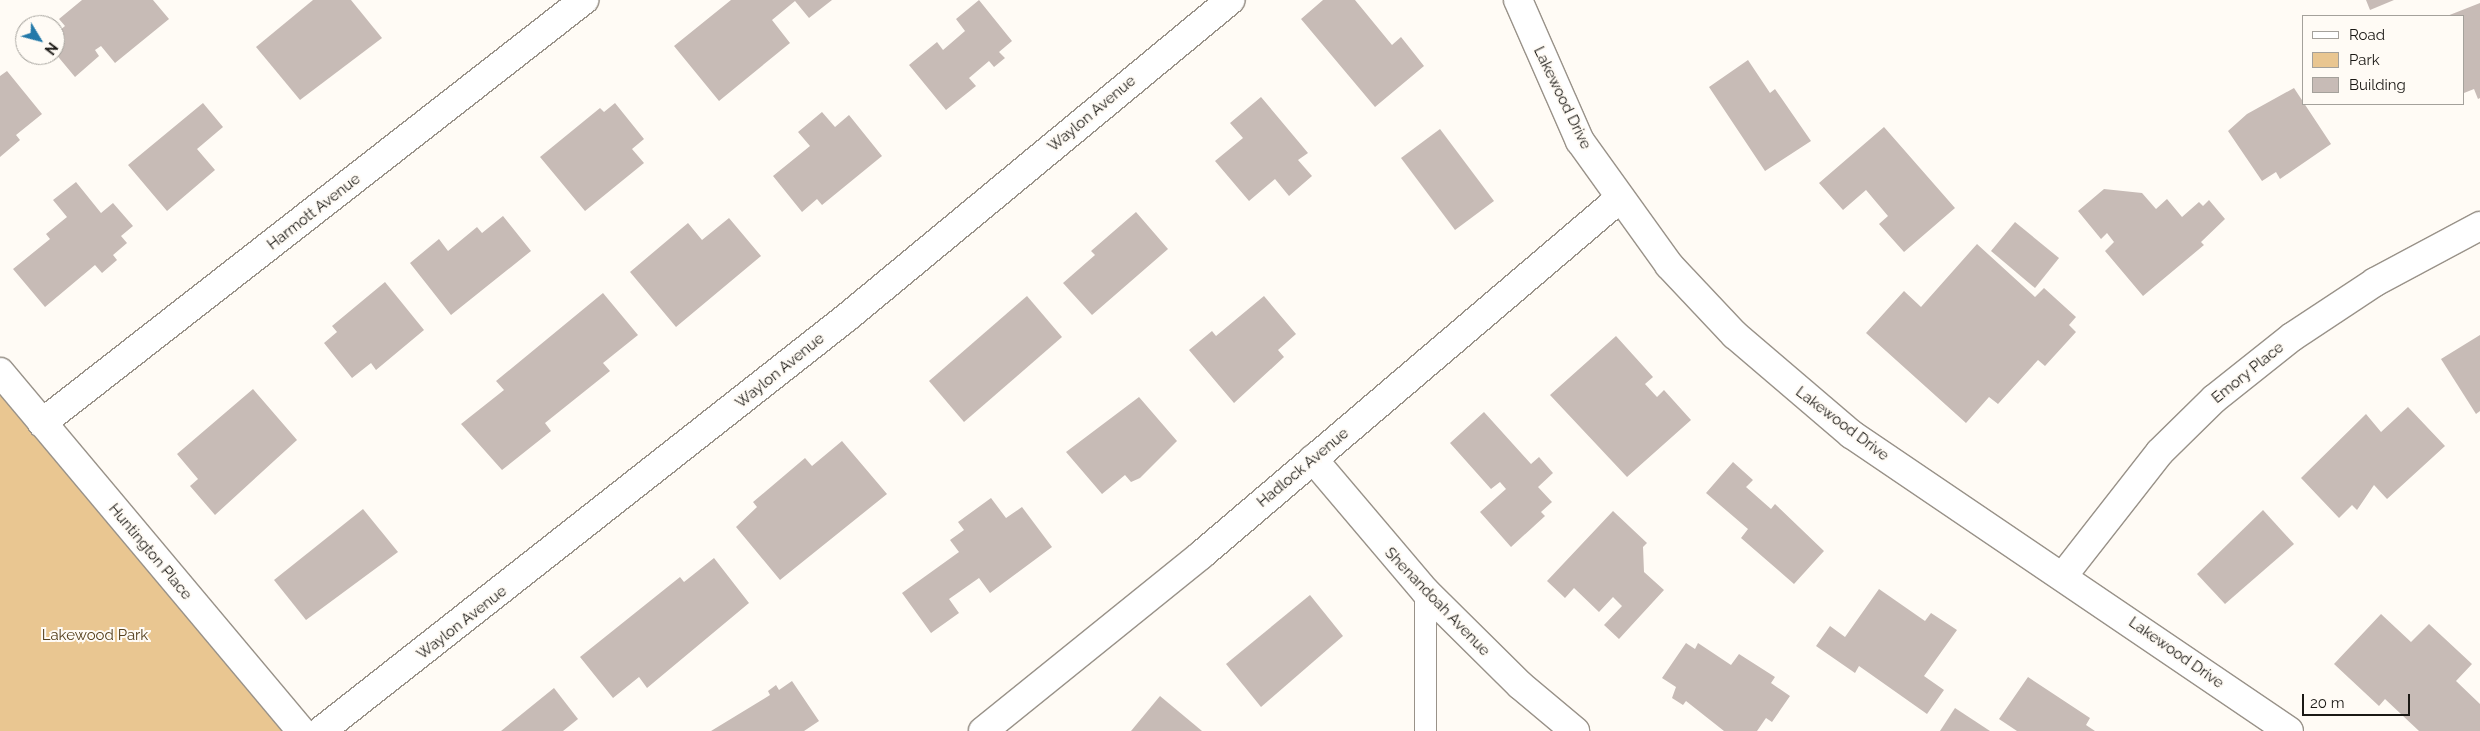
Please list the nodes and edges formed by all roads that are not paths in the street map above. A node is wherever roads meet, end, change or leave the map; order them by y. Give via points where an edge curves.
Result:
1 (584, 0) edge
2 (1230, 0) edge
3 (1518, 0) edge
4 (1619, 199) junction
5 (2480, 226) edge
6 (0, 372) edge
7 (42, 423) junction
8 (1313, 459) junction
9 (2063, 576) junction
10 (1425, 592) junction
11 (301, 731) edge
12 (321, 731) edge
13 (983, 731) edge
14 (1425, 731) edge
15 (1575, 731) edge
16 (2289, 731) edge

1 - 7 street, Harmott Avenue
2 - 12 street, Waylon Avenue via 846,318
3 - 4 street, Lakewood Drive via 1580,141
4 - 8 street, Hadlock Avenue
4 - 9 street, Lakewood Drive via 1669,265 1791,386 1851,434
5 - 9 street, Emory Place via 2375,282 2292,337 2214,399 2154,458
6 - 7 street, Huntington Place
7 - 11 street, Huntington Place
8 - 10 street, Shenandoah Avenue
8 - 13 street, Hadlock Avenue
9 - 16 street, Lakewood Drive
10 - 14 lane
10 - 15 street, Shenandoah Avenue via 1520,685

